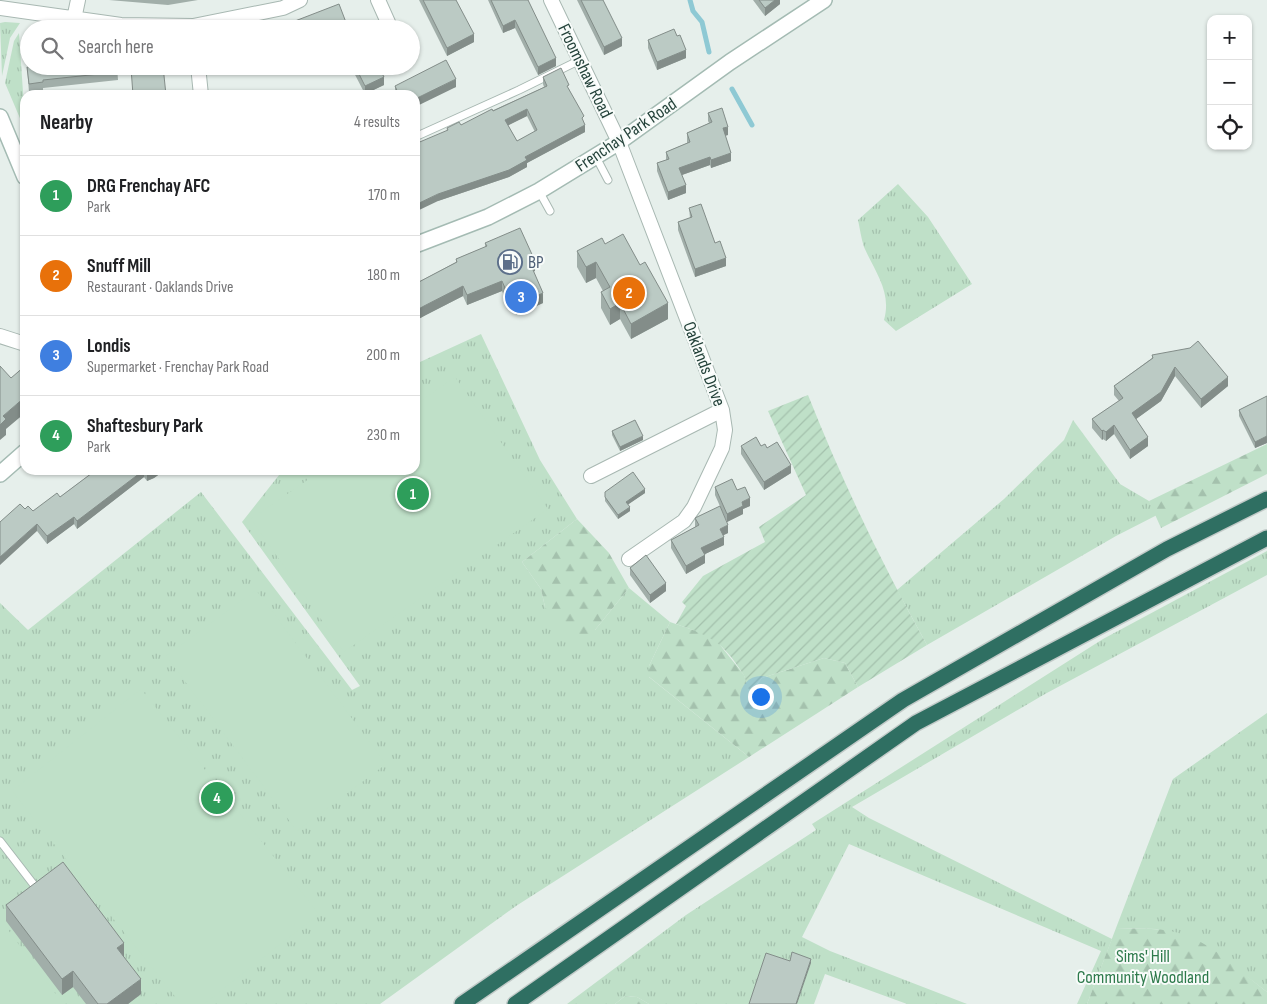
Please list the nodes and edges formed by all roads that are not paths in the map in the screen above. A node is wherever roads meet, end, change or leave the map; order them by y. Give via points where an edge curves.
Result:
1 (78, 0) edge
2 (300, 0) edge
3 (378, 0) edge
4 (550, 0) edge
5 (824, 0) edge
6 (282, 4) edge
7 (0, 8) edge
8 (74, 19) junction
9 (82, 20) edge
10 (223, 20) edge
11 (387, 20) edge
12 (580, 60) junction
13 (199, 75) edge
14 (200, 90) edge
15 (0, 117) edge
16 (420, 135) edge
17 (619, 142) junction
18 (596, 158) junction
19 (20, 165) edge
20 (608, 180) dead end
21 (539, 192) junction
22 (550, 211) dead end
23 (420, 243) edge
24 (0, 336) edge
25 (20, 342) edge
26 (722, 410) junction
27 (20, 456) edge
28 (0, 474) edge
29 (591, 476) dead end
30 (1267, 500) edge
31 (1267, 538) edge
32 (629, 559) dead end
33 (0, 842) edge
34 (34, 885) edge
35 (462, 1004) edge
36 (515, 1004) edge

1 - 8 street
2 - 6 street
3 - 11 street
4 - 12 street, Froomshaw Road
5 - 17 main road, Frenchay Park Road via 737,57
6 - 10 street
7 - 8 street
8 - 9 street
12 - 16 lane
12 - 17 street, Froomshaw Road
13 - 14 street
15 - 19 main road
17 - 18 main road, Frenchay Park Road
17 - 26 street, Oaklands Drive
18 - 20 lane
18 - 21 main road, Frenchay Park Road
21 - 22 lane
21 - 23 main road, Frenchay Park Road via 488,217
24 - 25 street
26 - 29 street
26 - 32 street, Oaklands Drive via 725,430 722,448 694,507 684,521
27 - 28 main road
30 - 35 highway via 1167,549 903,700
31 - 36 highway via 916,723
33 - 34 lane

